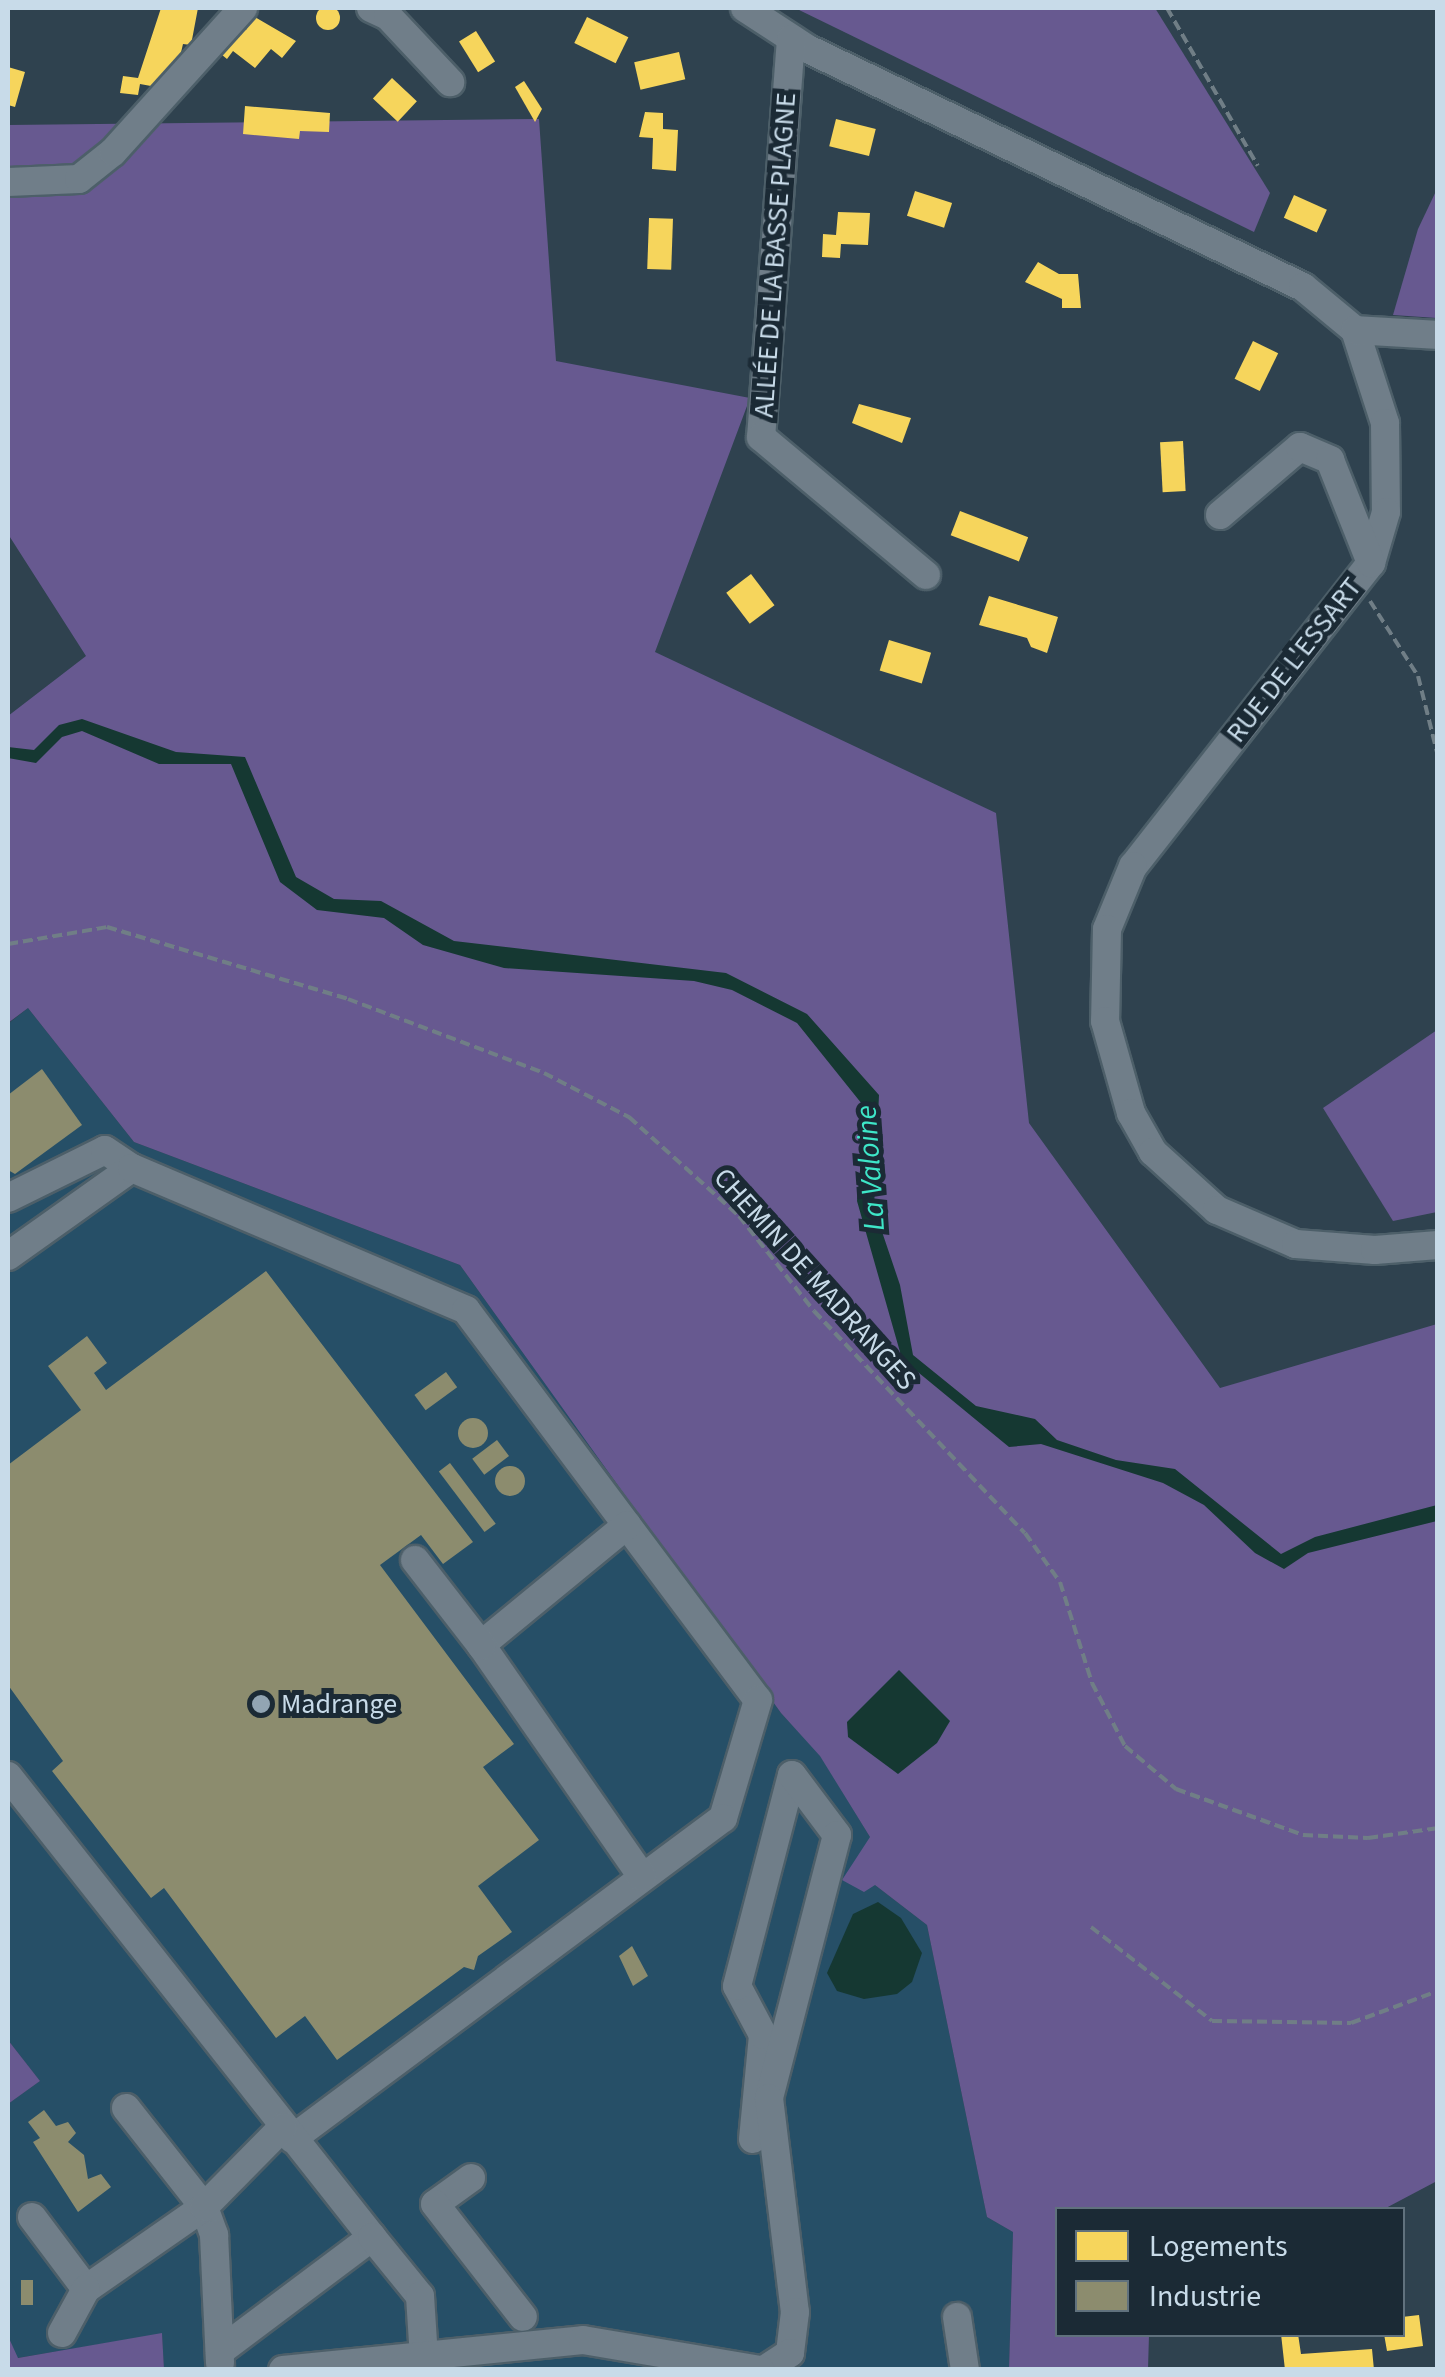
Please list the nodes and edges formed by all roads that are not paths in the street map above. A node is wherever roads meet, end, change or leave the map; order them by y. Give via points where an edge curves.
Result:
1 (243, 8) edge
2 (371, 8) edge
3 (745, 8) edge
4 (791, 39) junction
5 (450, 82) dead end
6 (8, 182) edge
7 (1355, 330) junction
8 (1438, 335) edge
9 (1220, 515) dead end
10 (1364, 572) junction
11 (926, 574) dead end
12 (132, 1168) junction
13 (8, 1198) edge
14 (1438, 1245) edge
15 (8, 1256) edge
16 (627, 1526) junction
17 (415, 1560) dead end
18 (481, 1645) junction
19 (8, 1776) edge
20 (642, 1878) junction
21 (126, 2108) dead end
22 (287, 2133) junction
23 (753, 2140) dead end
24 (471, 2178) dead end
25 (204, 2207) junction
26 (32, 2217) dead end
27 (372, 2237) junction
28 (86, 2289) junction
29 (523, 2317) dead end
30 (957, 2318) dead end
31 (62, 2333) dead end
32 (424, 2358) junction
33 (220, 2360) edge
34 (283, 2370) edge
35 (762, 2370) edge
36 (964, 2370) edge

1 - 6 street via 114,152 78,179
2 - 5 street via 388,16
3 - 4 street
4 - 7 street via 1303,287
4 - 11 street, ALLÉE DE LA BASSE PLAGNE via 761,437
7 - 8 street
7 - 10 street, RUE DE L'ESSART via 1385,423 1386,512
9 - 10 street via 1300,448 1330,460
10 - 14 street, RUE DE L'ESSART via 1133,866 1108,929 1105,1021 1131,1113 1153,1152 1217,1210 1296,1244 1375,1250
12 - 13 street via 105,1150
12 - 15 street
12 - 16 street via 466,1310
16 - 18 street
16 - 20 street via 758,1700 722,1818
17 - 18 street
18 - 20 street
19 - 22 street
20 - 22 street
21 - 25 street
22 - 25 street
22 - 27 street
23 - 35 street via 763,2034 737,1986 792,1775 837,1836 769,2098 795,2312 790,2352
24 - 29 street via 435,2204
25 - 28 street
25 - 33 street via 214,2235
26 - 28 street
27 - 32 street via 420,2296
27 - 33 street
28 - 31 street
30 - 36 street
32 - 34 street
32 - 35 street via 582,2340

